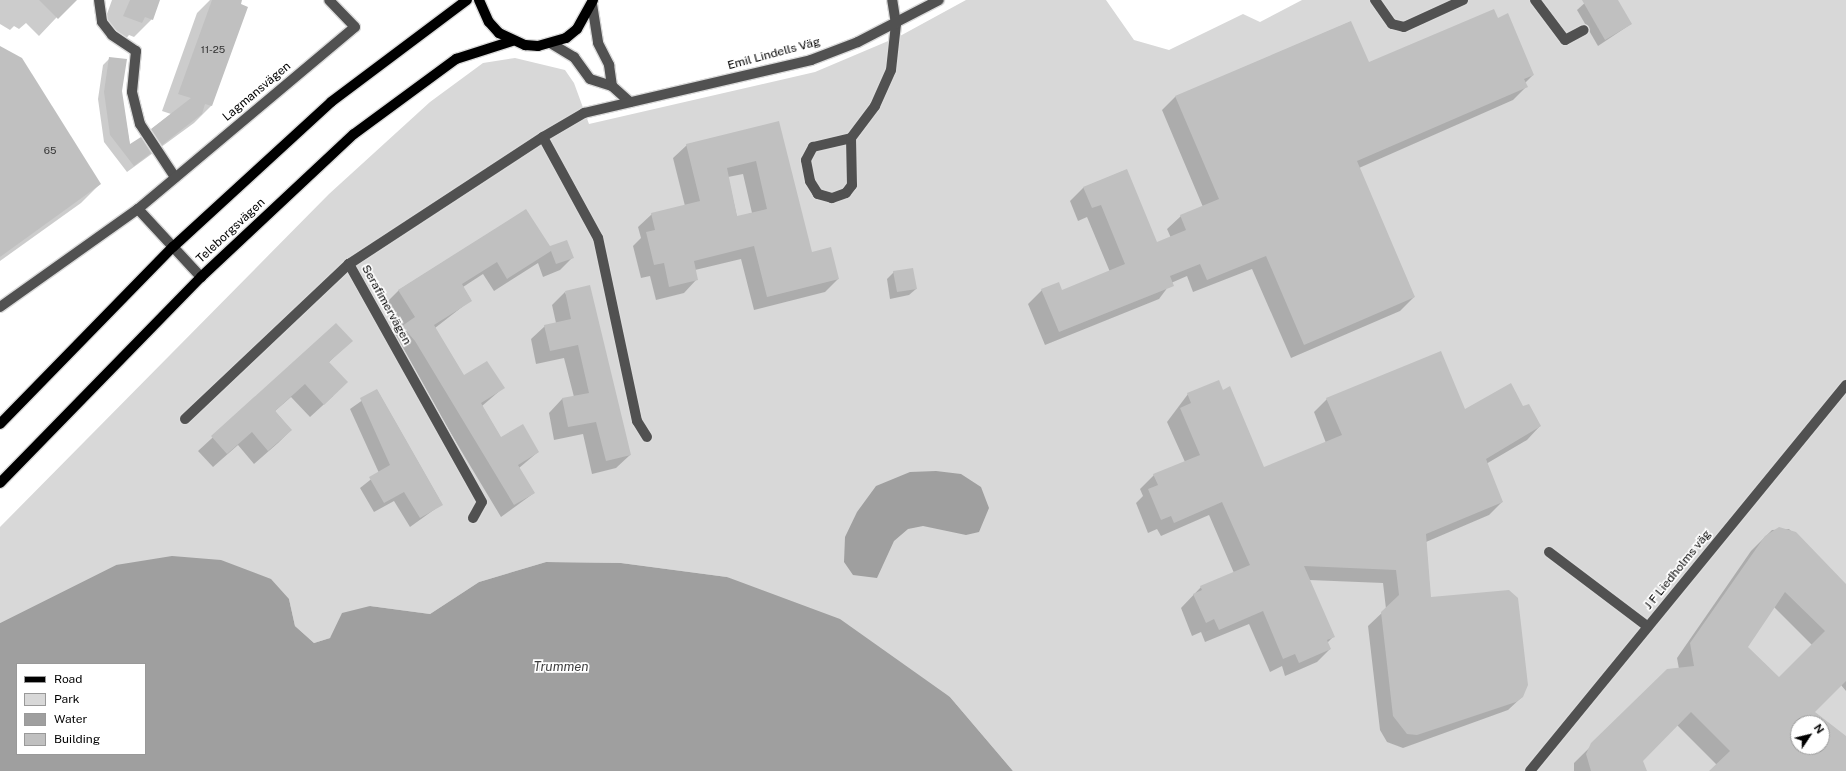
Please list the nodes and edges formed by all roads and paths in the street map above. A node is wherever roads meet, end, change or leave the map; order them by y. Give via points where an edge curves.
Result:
1 (99, 0) edge
2 (329, 0) edge
3 (467, 0) edge
4 (479, 0) edge
5 (892, 0) edge
6 (939, 0) edge
7 (1375, 0) edge
8 (1462, 0) edge
9 (1535, 0) edge
10 (593, 2) edge
11 (896, 24) junction
12 (1584, 30) dead end
13 (512, 41) junction
14 (552, 44) junction
15 (612, 86) junction
16 (630, 102) junction
17 (584, 114) joint
18 (543, 137) junction
19 (851, 138) junction
20 (175, 177) junction
21 (138, 209) junction
22 (173, 247) junction
23 (349, 264) junction
24 (201, 277) junction
25 (0, 307) edge
26 (1846, 386) edge
27 (185, 418) dead end
28 (0, 424) edge
29 (647, 437) dead end
30 (0, 483) edge
31 (473, 518) dead end
32 (1549, 552) dead end
33 (1648, 627) junction
34 (1530, 771) edge

1 - 20 street via 102,22 112,35 136,51 132,92 140,124
2 - 20 street, Lagmansvägen via 355,27
3 - 22 main road via 331,102
4 - 13 main road via 489,22
5 - 11 street
6 - 11 street, Emil Lindells Väg
7 - 8 street via 1382,14 1392,24 1404,27
9 - 12 street via 1565,40
10 - 14 main road via 577,29
10 - 15 street via 598,43 609,65
11 - 16 street, Emil Lindells Väg via 811,60
11 - 19 street via 891,70 875,106
13 - 14 main road via 525,45
13 - 24 main road, Teleborgsvägen via 480,48 432,74 354,134
14 - 15 street via 574,57 590,79
15 - 16 street
16 - 17 street, Emil Lindells Väg
17 - 18 street, Serafimervägen
18 - 23 street, Serafimervägen
18 - 29 street via 598,238 637,421
19 - 19 street via 813,147 806,160 810,181 818,194 832,198 846,193 852,185
20 - 21 street, Lagmansvägen
21 - 22 street
21 - 25 street, Lagmansvägen
22 - 24 street
22 - 28 main road
23 - 27 street
23 - 31 street, Serafimervägen via 482,502
24 - 30 main road, Teleborgsvägen
26 - 33 street, J F Liedholms väg
32 - 33 street
33 - 34 street, J F Liedholms väg

